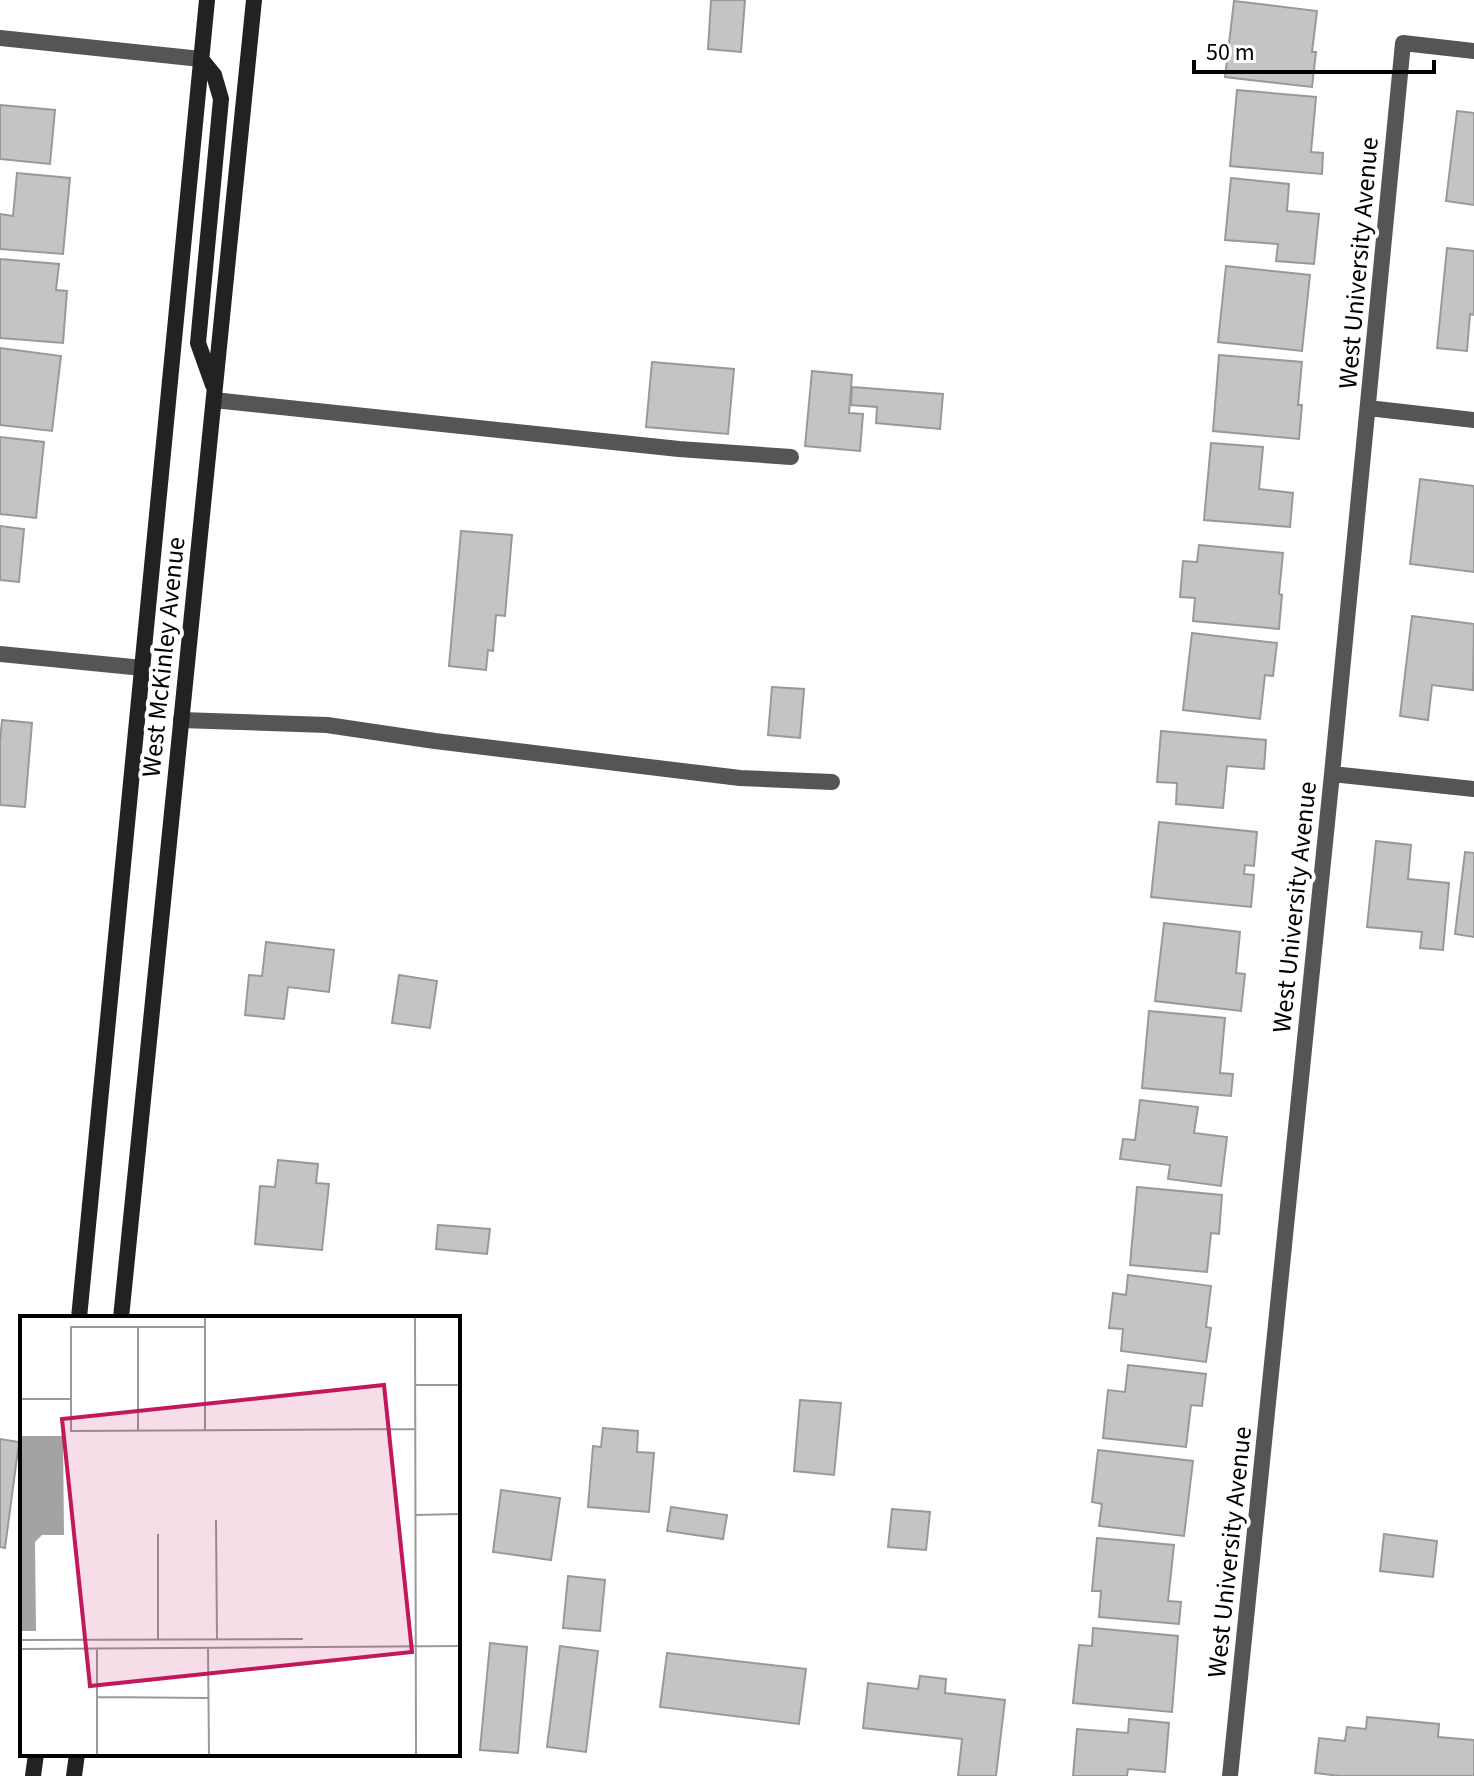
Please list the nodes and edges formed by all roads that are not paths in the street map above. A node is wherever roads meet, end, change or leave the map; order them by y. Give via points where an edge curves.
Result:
1 (207, 0) edge
2 (254, 0) edge
3 (0, 38) edge
4 (1474, 51) edge
5 (201, 59) junction
6 (214, 395) junction
7 (1368, 408) junction
8 (1474, 420) edge
9 (791, 457) dead end
10 (0, 654) edge
11 (143, 668) junction
12 (181, 720) junction
13 (1332, 774) junction
14 (832, 782) dead end
15 (1474, 789) edge
16 (79, 1316) edge
17 (121, 1316) edge
18 (36, 1756) edge
19 (77, 1756) edge
20 (33, 1776) edge
21 (74, 1776) edge
22 (1230, 1776) edge

1 - 5 main road, West McKinley Avenue
2 - 6 main road, West McKinley Avenue
3 - 5 street
4 - 7 street, West University Avenue via 1403,43
5 - 6 main road via 214,75 221,99 198,343
5 - 11 main road, West McKinley Avenue
6 - 9 street via 679,449
6 - 12 main road, West McKinley Avenue
7 - 8 street
7 - 13 street, West University Avenue
10 - 11 street
11 - 16 main road, West McKinley Avenue
12 - 14 street via 327,725 740,778
12 - 17 main road, West McKinley Avenue
13 - 15 street
13 - 22 street, West University Avenue
18 - 20 main road
19 - 21 main road

